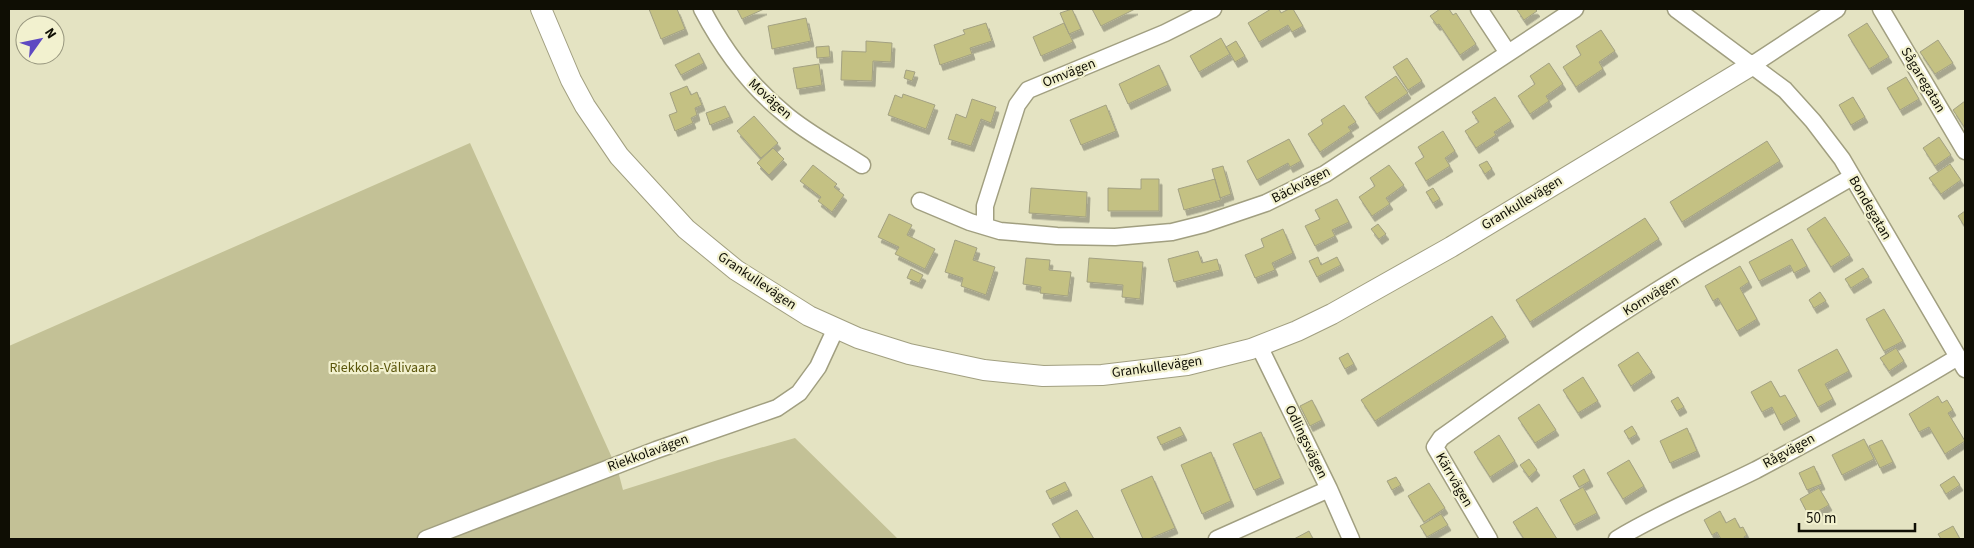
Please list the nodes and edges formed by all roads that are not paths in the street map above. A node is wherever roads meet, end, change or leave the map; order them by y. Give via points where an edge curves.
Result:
1 (541, 9) edge
2 (702, 9) edge
3 (1213, 9) edge
4 (1479, 9) edge
5 (1575, 9) edge
6 (1676, 9) edge
7 (1837, 9) edge
8 (1882, 9) edge
9 (1508, 53) junction
10 (1752, 65) junction
11 (1965, 151) edge
12 (862, 165) dead end
13 (1852, 177) junction
14 (920, 202) dead end
15 (984, 226) junction
16 (836, 328) junction
17 (1259, 346) junction
18 (1962, 363) edge
19 (1456, 427) joint
20 (1329, 489) junction
21 (426, 539) edge
22 (1217, 539) edge
23 (1352, 539) edge
24 (1488, 539) edge
25 (1617, 539) edge

1 - 16 street, Grankullevägen via 585,106 618,156 642,183 686,229 736,270 802,312
2 - 12 street, Movägen via 717,38 754,87 786,116
3 - 15 street, Omvägen via 1028,90 1014,114 985,206
4 - 9 street
5 - 9 street, Bäckvägen
6 - 10 street, Bondegatan
7 - 10 street, Grankullevägen
8 - 11 street, Sågaregatan
9 - 15 street, Bäckvägen via 1325,174 1266,203 1204,224 1172,232 1115,237 1057,236 1000,231
10 - 13 street, Bondegatan via 1785,90 1813,121
10 - 17 street, Grankullevägen via 1392,281 1324,318
13 - 18 street, Bondegatan
13 - 19 street, Kornvägen via 1611,321
14 - 15 street, Bäckvägen
16 - 17 street, Grankullevägen via 909,354 984,370 1043,376 1102,375 1187,365
16 - 21 street, Riekkolavägen via 818,367 799,393 777,408 656,450
17 - 20 street, Odlingsvägen
18 - 25 street, Rågvägen
19 - 24 street, Kärrvägen via 1435,447
20 - 22 street
20 - 23 street, Odlingsvägen

